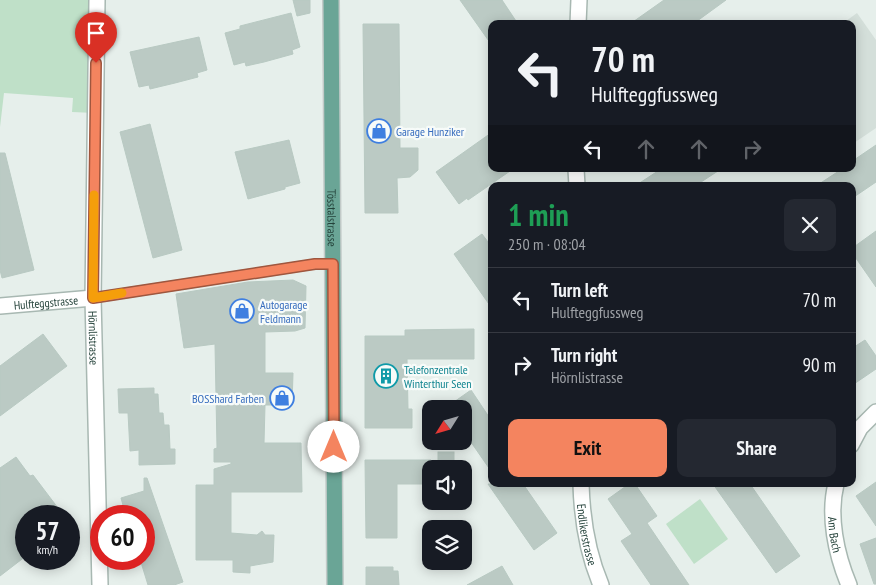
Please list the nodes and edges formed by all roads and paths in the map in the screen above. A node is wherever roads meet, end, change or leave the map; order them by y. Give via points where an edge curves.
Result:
1 (96, 0) edge
2 (332, 0) edge
3 (579, 0) edge
4 (578, 20) edge
5 (333, 264) junction
6 (93, 298) junction
7 (0, 306) edge
8 (876, 412) edge
9 (856, 436) edge
10 (580, 487) edge
11 (835, 487) edge
12 (100, 585) edge
13 (335, 585) edge
14 (601, 585) edge
15 (849, 585) edge

1 - 6 street, Hörnlistrasse
2 - 5 main road, Tösstalstrasse
3 - 4 street
5 - 6 lane via 315,264
5 - 13 main road, Tösstalstrasse
6 - 7 street, Hulfteggstrasse
6 - 12 street, Hörnlistrasse
8 - 9 street
10 - 14 street, Endlikerstrasse via 582,520 590,559
11 - 15 street, Am Bach via 832,499 836,542

